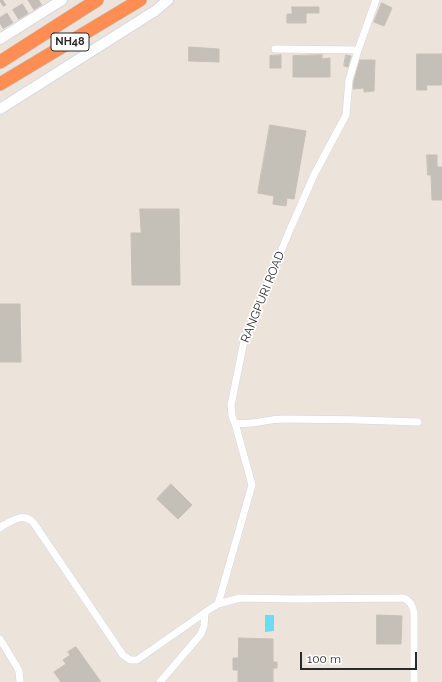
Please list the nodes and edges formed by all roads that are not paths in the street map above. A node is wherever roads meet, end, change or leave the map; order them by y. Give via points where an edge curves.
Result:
1 (62, 0) edge
2 (97, 0) edge
3 (140, 0) edge
4 (168, 0) edge
5 (376, 0) edge
6 (0, 38) edge
7 (275, 50) dead end
8 (358, 50) junction
9 (0, 62) edge
10 (0, 84) edge
11 (0, 109) edge
12 (418, 422) dead end
13 (235, 424) junction
14 (0, 528) edge
15 (218, 604) junction
16 (205, 613) junction
17 (0, 639) edge
18 (20, 682) edge
19 (160, 682) edge
20 (414, 682) edge

1 - 6 main road
2 - 9 highway, NH48
3 - 10 highway, NH48
4 - 11 main road via 155,11
5 - 8 street, RANGPURI ROAD
7 - 8 street
8 - 13 street, RANGPURI ROAD via 349,80 346,117 314,175 244,341 231,405
12 - 13 street via 282,419
13 - 15 street, RANGPURI ROAD via 252,485
14 - 16 street via 21,517 33,522 123,655 130,660 137,660
15 - 16 street
15 - 20 street via 240,598 403,598 412,604 414,613
16 - 19 street via 202,634
17 - 18 street via 19,671

